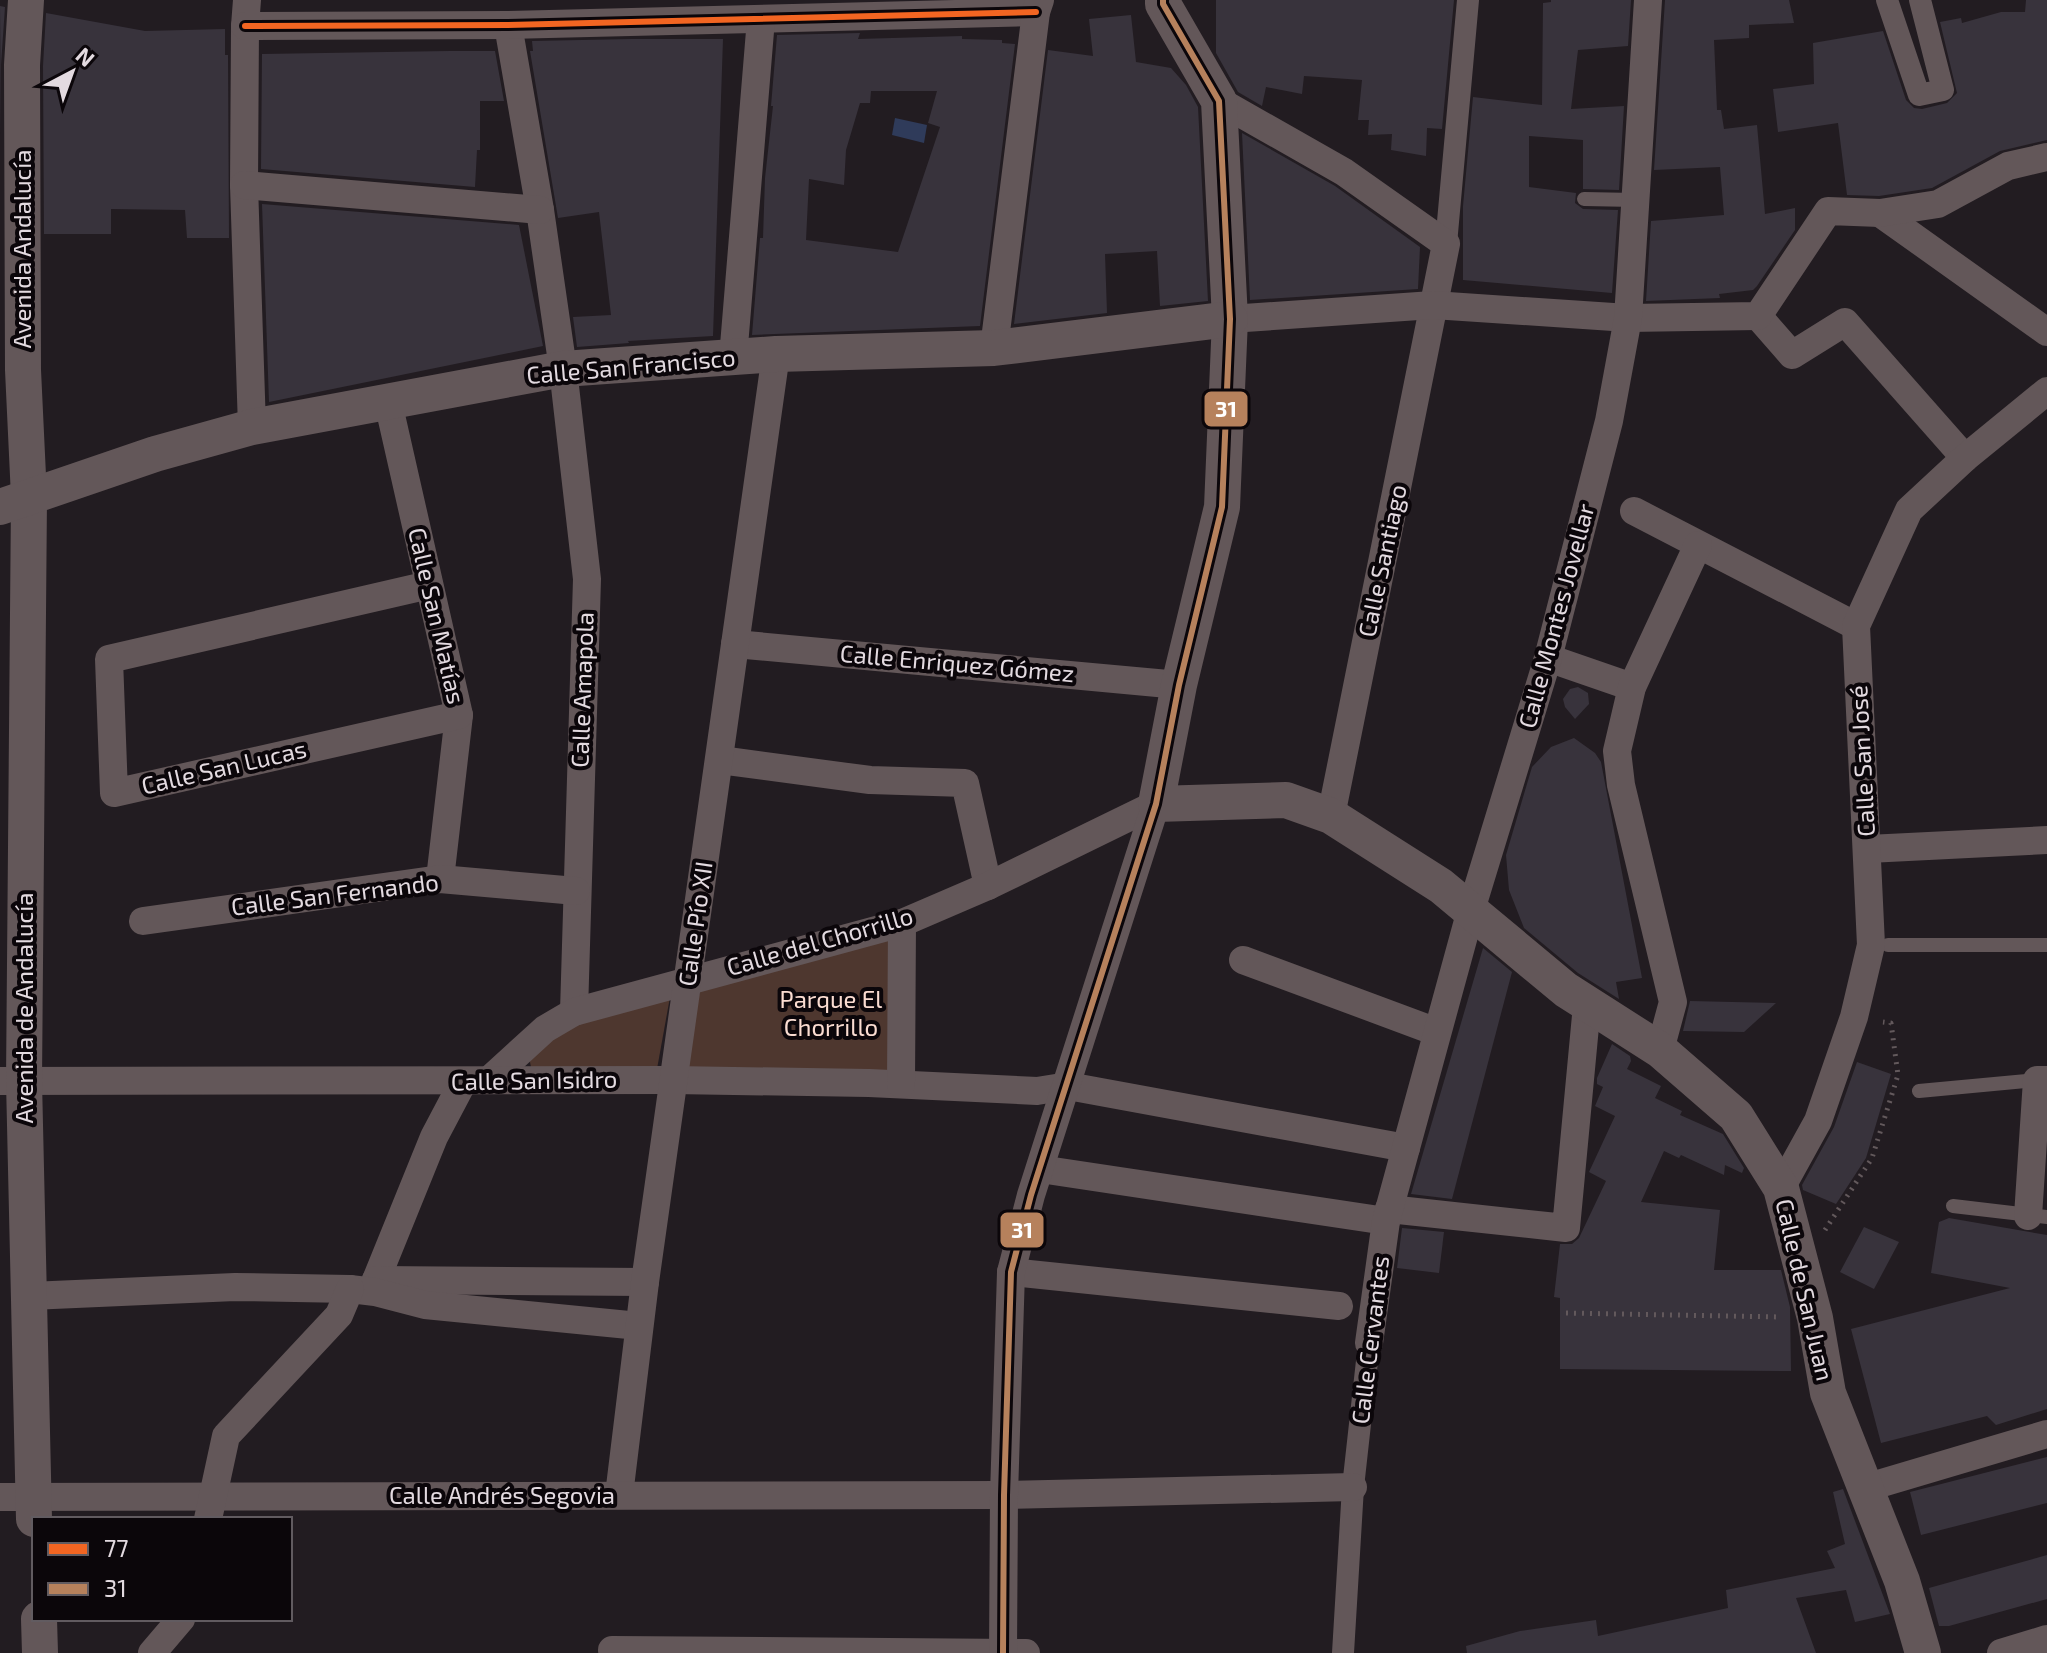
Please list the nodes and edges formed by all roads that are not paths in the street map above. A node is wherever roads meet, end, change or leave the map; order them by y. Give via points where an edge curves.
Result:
1 (26, 0) edge
2 (1163, 0) edge
3 (1468, 0) edge
4 (1648, 0) edge
5 (1887, 0) edge
6 (1920, 0) edge
7 (1038, 6) edge
8 (246, 13) edge
9 (761, 19) junction
10 (508, 25) junction
11 (1219, 101) junction
12 (2047, 157) edge
13 (244, 185) junction
14 (1584, 199) dead end
15 (1635, 200) junction
16 (540, 210) junction
17 (1880, 213) junction
18 (1446, 244) junction
19 (1433, 305) junction
20 (1758, 316) junction
21 (1628, 318) junction
22 (1230, 319) junction
23 (2047, 332) edge
24 (994, 348) junction
25 (776, 354) junction
26 (733, 358) junction
27 (563, 369) junction
28 (12, 371) edge
29 (2047, 391) edge
30 (388, 402) junction
31 (252, 427) junction
32 (1965, 458) junction
33 (15, 502) edge
34 (1634, 511) dead end
35 (1698, 545) junction
36 (429, 585) junction
37 (1856, 626) junction
38 (735, 644) junction
39 (1548, 658) junction
40 (1179, 685) junction
41 (1632, 687) junction
42 (459, 715) junction
43 (720, 760) junction
44 (1156, 804) junction
45 (1331, 816) junction
46 (2047, 840) edge
47 (1868, 849) junction
48 (440, 879) junction
49 (988, 886) junction
50 (576, 891) junction
51 (1471, 910) junction
52 (143, 921) dead end
53 (902, 923) junction
54 (1888, 945) dead end
55 (2047, 945) edge
56 (1243, 960) dead end
57 (689, 979) junction
58 (1587, 1005) junction
59 (574, 1012) junction
60 (1437, 1032) junction
61 (1660, 1050) junction
62 (673, 1080) junction
63 (2042, 1080) edge
64 (12, 1081) edge
65 (476, 1081) junction
66 (901, 1084) junction
67 (1068, 1086) junction
68 (1919, 1091) dead end
69 (1406, 1148) junction
70 (1040, 1169) junction
71 (1781, 1188) junction
72 (1953, 1206) dead end
73 (1388, 1215) junction
74 (2037, 1216) edge
75 (1011, 1272) junction
76 (645, 1282) junction
77 (367, 1287) junction
78 (30, 1296) junction
79 (1339, 1306) dead end
80 (639, 1326) junction
81 (1369, 1343) joint
82 (2047, 1434) edge
83 (1353, 1487) junction
84 (1865, 1488) junction
85 (619, 1495) junction
86 (1004, 1495) junction
87 (22, 1504) edge
88 (211, 1508) edge
89 (39, 1621) edge
90 (179, 1621) edge
91 (2047, 1639) edge
92 (612, 1650) dead end
93 (1011, 1652) edge
94 (40, 1653) edge
95 (152, 1653) edge
96 (1343, 1653) edge
97 (1923, 1653) edge
98 (2001, 1653) edge

1 - 28 street, Avenida Andalucía
2 - 11 street
3 - 18 street
4 - 15 street, Calle Montes Jovellar
5 - 6 street via 1919,95 1943,90
7 - 9 street
7 - 24 street
8 - 10 street
8 - 13 street
9 - 10 street
9 - 26 street
10 - 16 street, Calle Amapola
11 - 18 street via 1344,172
11 - 22 street
12 - 17 street via 2008,166 1938,204
13 - 16 street
13 - 31 street
14 - 15 lane
15 - 21 street, Calle Montes Jovellar
16 - 27 street, Calle Amapola
17 - 20 street via 1828,211
17 - 23 street
18 - 19 street, Calle Santiago
19 - 21 street
19 - 22 street
19 - 45 street, Calle Santiago
20 - 21 street
20 - 32 street via 1792,355 1845,322
21 - 39 street, Calle Montes Jovellar via 1609,421
22 - 24 street, Calle San Francisco
22 - 40 street via 1222,507
24 - 25 street, Calle San Francisco
25 - 26 street, Calle San Francisco
25 - 38 street, Calle Pío XII
26 - 27 street, Calle San Francisco
27 - 30 street, Calle San Francisco
27 - 50 street, Calle Amapola via 587,579
28 - 33 street, Avenida Andalucía
29 - 32 street, Calle San José
30 - 31 street, Calle San Francisco
30 - 36 street, Calle San Matías
31 - 33 street, Calle San Francisco
32 - 37 street, Calle San José via 1909,510
33 - 64 street, Avenida de Andalucía
34 - 35 street
35 - 37 street
35 - 41 street
36 - 42 street, Calle San Matías
36 - 42 street, Calle San Lucas via 109,659 114,793
37 - 47 street, Calle San José
38 - 40 street, Calle Enriquez Gómez
38 - 43 street, Calle Pío XII
39 - 41 street
39 - 51 street, Calle Montes Jovellar
40 - 44 street
41 - 61 street via 1617,751 1673,1002
42 - 48 street, Calle San Matías
43 - 49 street via 870,780 965,783
43 - 57 street, Calle Pío XII
44 - 45 street, Calle de San Juan via 1286,800
44 - 49 street, Calle del Chorrillo
44 - 67 street
45 - 51 street, Calle de San Juan
46 - 47 street
47 - 71 street, Calle San José via 1871,945 1854,1017 1818,1121
48 - 50 street, Calle San Fernando
48 - 52 street, Calle San Fernando
49 - 53 street, Calle del Chorrillo
50 - 59 street, Calle Amapola
51 - 58 street, Calle de San Juan
51 - 60 street, Calle Cervantes
53 - 57 street, Calle del Chorrillo
53 - 66 street
54 - 55 lane
56 - 60 street
57 - 59 street, Calle del Chorrillo
57 - 62 street, Calle Pío XII
58 - 61 street, Calle de San Juan
58 - 73 street via 1566,1228
59 - 65 street, Calle del Chorrillo
60 - 69 street, Calle Cervantes
61 - 71 street, Calle de San Juan via 1736,1116
62 - 65 street, Calle San Isidro
62 - 66 street, Calle San Isidro
62 - 76 street, Calle Pío XII
63 - 68 lane
63 - 74 street
64 - 65 street, Calle San Isidro
64 - 78 street, Avenida de Andalucía
65 - 77 street, Calle del Chorrillo via 434,1137
66 - 67 street, Calle San Isidro via 1037,1091
67 - 69 street, Calle San Isidro
67 - 70 street
69 - 73 street, Calle Cervantes
70 - 73 street
70 - 75 street
71 - 84 street, Calle de San Juan via 1815,1318 1828,1393
72 - 74 lane
73 - 81 street, Calle Cervantes
75 - 79 street
75 - 86 street
76 - 77 street
76 - 80 street, Calle Pío XII
77 - 78 street
77 - 80 street via 425,1305
77 - 88 street, Calle del Chorrillo via 226,1436
78 - 87 street, Avenida de Andalucía
80 - 85 street, Calle Pío XII
81 - 83 street, Calle Cervantes
82 - 84 street
83 - 86 street, Calle Andrés Segovia
83 - 96 street, Calle Cervantes
84 - 97 street, Calle de San Juan via 1902,1581
85 - 86 street, Calle Andrés Segovia
85 - 88 street, Calle Andrés Segovia
86 - 93 street
87 - 88 street, Calle Andrés Segovia
89 - 94 street
90 - 95 street
91 - 98 street
92 - 93 street

